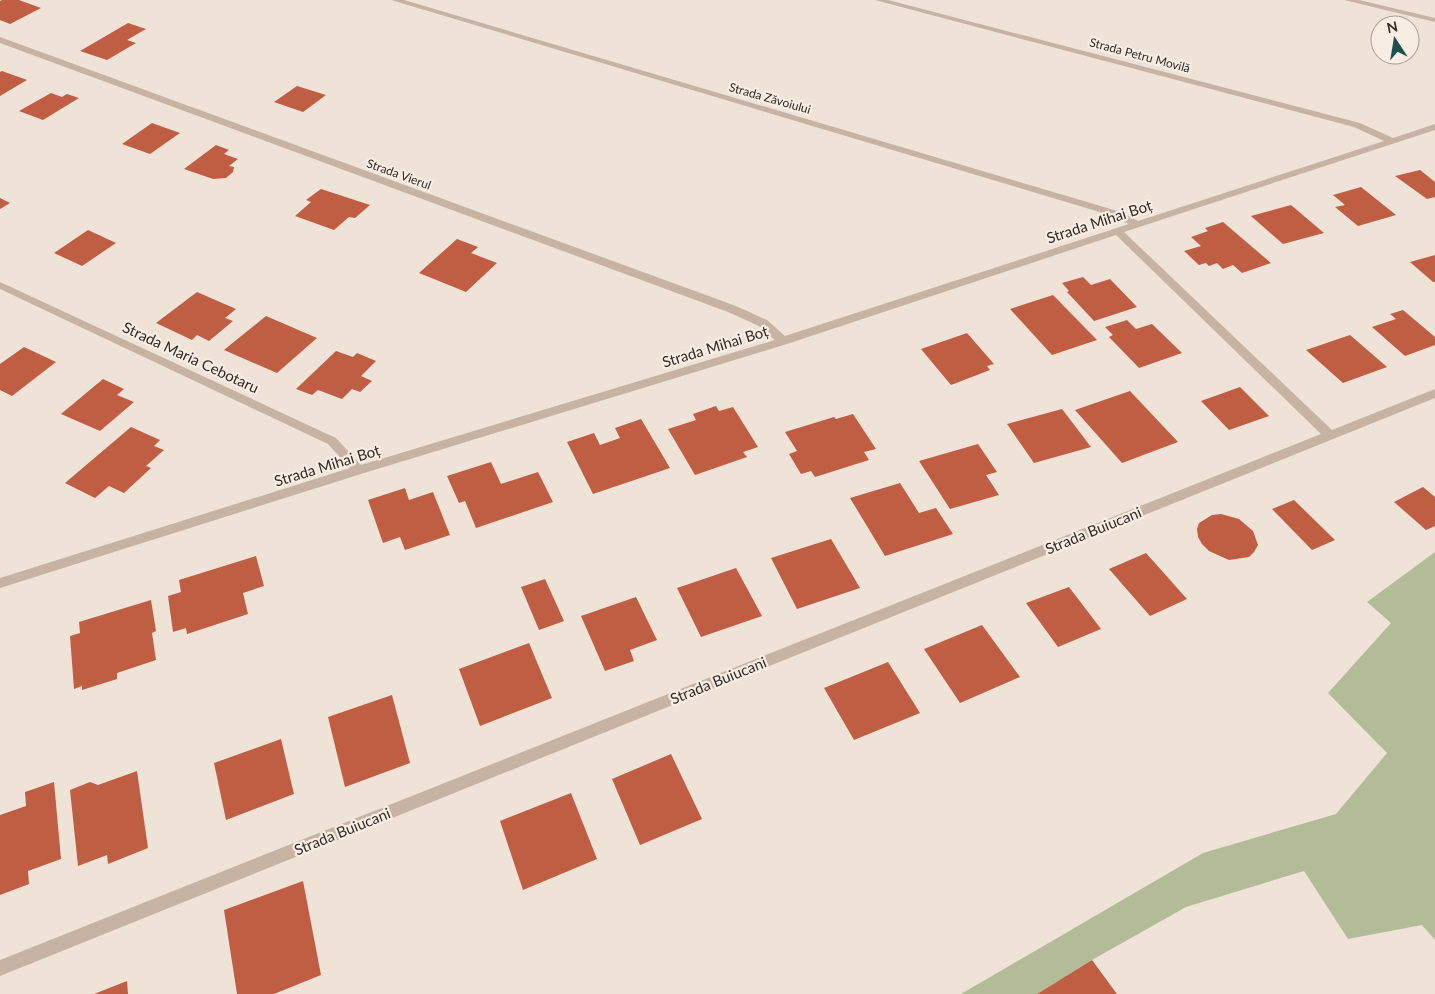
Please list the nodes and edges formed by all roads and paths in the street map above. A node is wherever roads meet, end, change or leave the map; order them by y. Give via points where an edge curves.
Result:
1 (395, 0) edge
2 (879, 0) edge
3 (1348, 0) edge
4 (1435, 20) edge
5 (0, 40) edge
6 (1435, 128) edge
7 (1393, 141) junction
8 (1136, 224) junction
9 (1117, 231) junction
10 (0, 285) edge
11 (783, 341) junction
12 (1435, 393) edge
13 (1330, 435) junction
14 (359, 470) junction
15 (0, 584) edge
16 (0, 968) edge

1 - 8 street, Strada Zăvoiului via 1107,211
2 - 7 street, Strada Petru Movilă via 1357,125
3 - 4 street
5 - 11 street, Strada Vierul via 732,310 763,323
6 - 7 street, Strada Mihai Boț
7 - 8 street, Strada Mihai Boț
8 - 9 street, Strada Mihai Boț
9 - 11 street, Strada Mihai Boț
9 - 13 street
10 - 14 street, Strada Maria Cebotaru via 332,441
11 - 14 street, Strada Mihai Boț
12 - 13 street, Strada Buiucani
13 - 16 street, Strada Buiucani
14 - 15 street, Strada Mihai Boț

